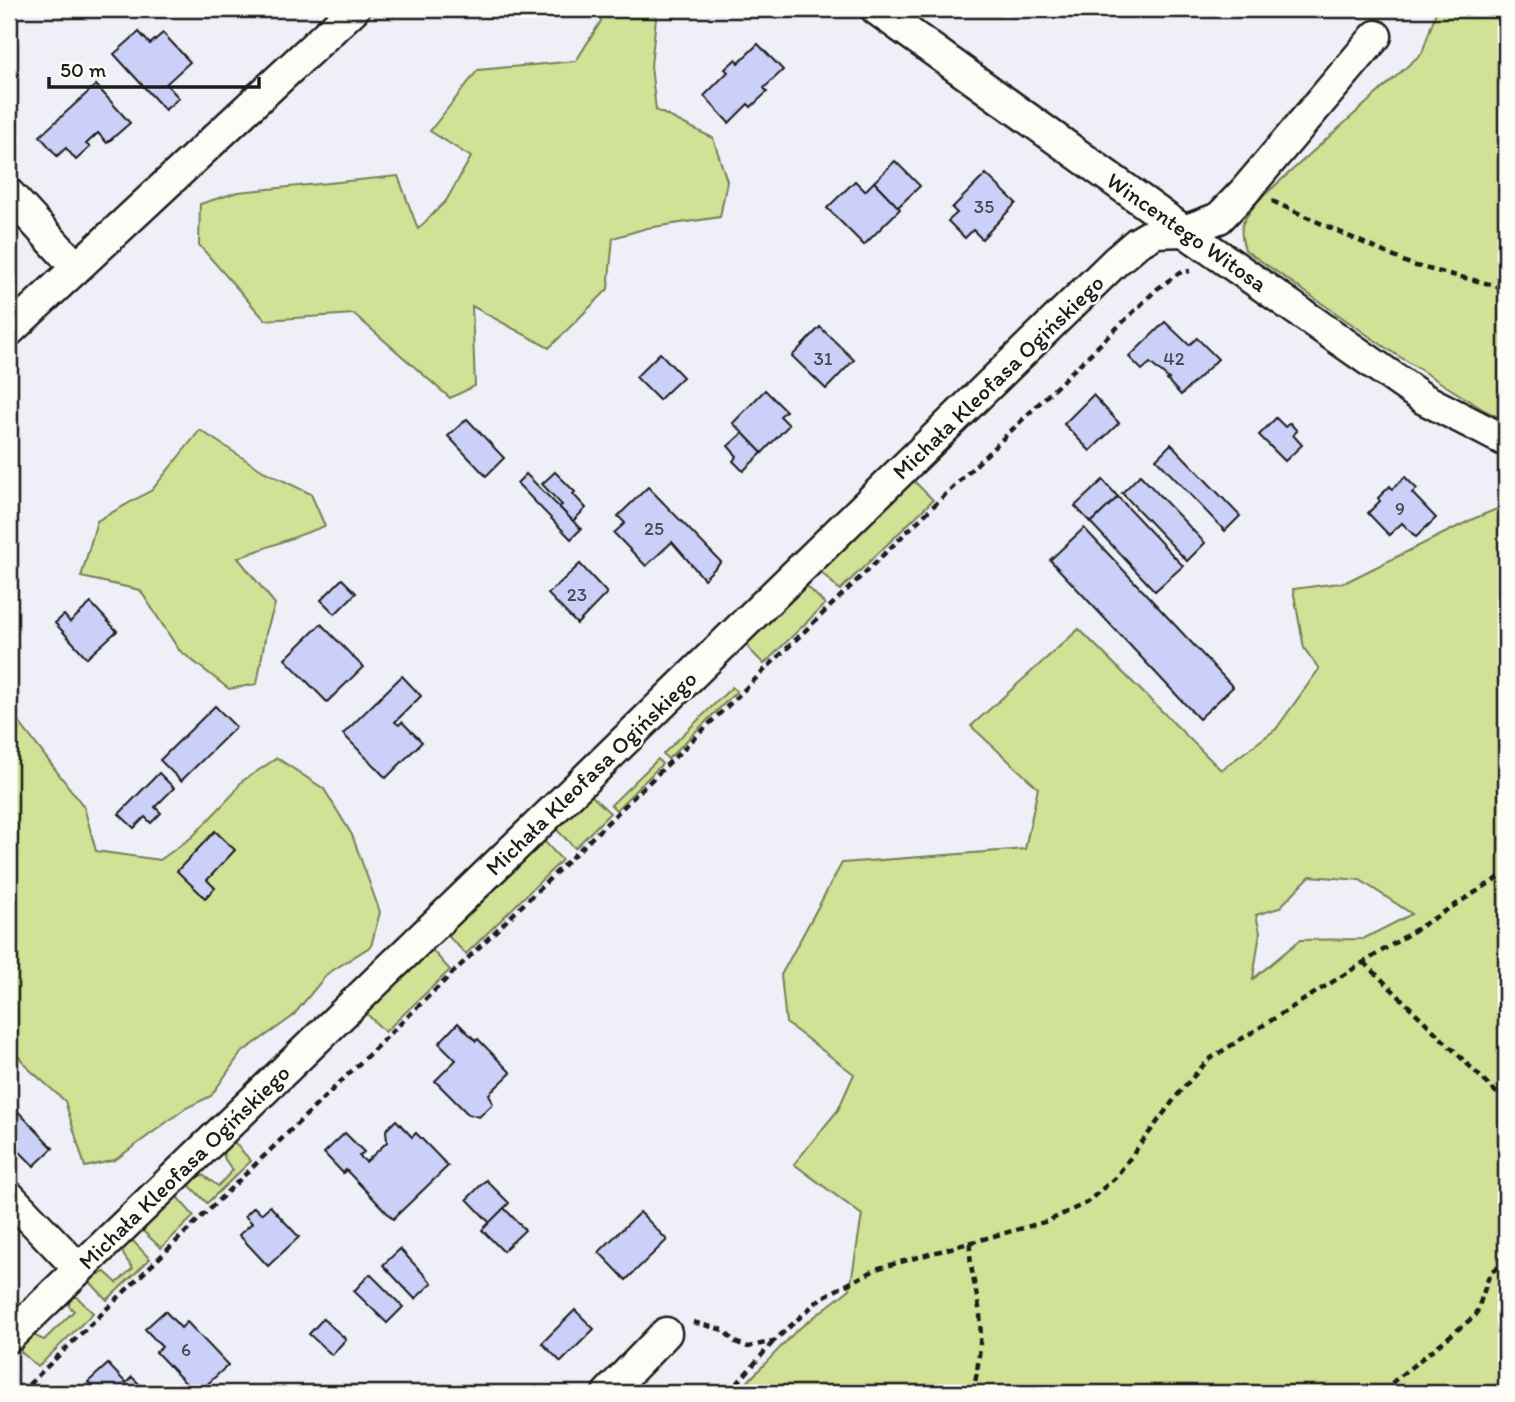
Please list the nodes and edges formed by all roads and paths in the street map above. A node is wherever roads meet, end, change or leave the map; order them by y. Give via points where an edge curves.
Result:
1 (354, 9) edge
2 (876, 9) edge
3 (1376, 36) dead end
4 (1244, 192) junction
5 (9, 194) edge
6 (1184, 231) junction
7 (1232, 263) junction
8 (76, 267) junction
9 (1506, 288) edge
10 (9, 331) edge
11 (1506, 441) edge
12 (1506, 873) edge
13 (1364, 962) junction
14 (1506, 1102) edge
15 (9, 1196) edge
16 (970, 1243) junction
17 (1506, 1262) edge
18 (79, 1269) junction
19 (666, 1333) joint
20 (9, 1337) edge
21 (774, 1341) junction
22 (20, 1393) edge
23 (608, 1393) edge
24 (729, 1393) edge
25 (973, 1393) edge
26 (1384, 1393) edge

1 - 8 street
2 - 6 street, Wincentego Witosa
3 - 4 street, Michała Kleofasa Ogińskiego
4 - 6 street, Michała Kleofasa Ogińskiego via 1219,218
4 - 9 path via 1412,265
5 - 8 street
6 - 7 street, Wincentego Witosa
6 - 18 street, Michała Kleofasa Ogińskiego via 1156,232 1116,261
7 - 11 street, Wincentego Witosa via 1424,399
7 - 22 path via 1179,272 1157,289
8 - 10 street
12 - 13 path
13 - 14 path
13 - 16 path via 1208,1060 1115,1178 1086,1202 1048,1221
15 - 18 street
16 - 21 path via 879,1268 821,1298
16 - 25 path via 980,1316
17 - 26 path via 1490,1273 1476,1315
18 - 20 street, Michała Kleofasa Ogińskiego
19 - 21 path via 694,1322 723,1329 735,1342 748,1347
19 - 23 street
21 - 24 path

